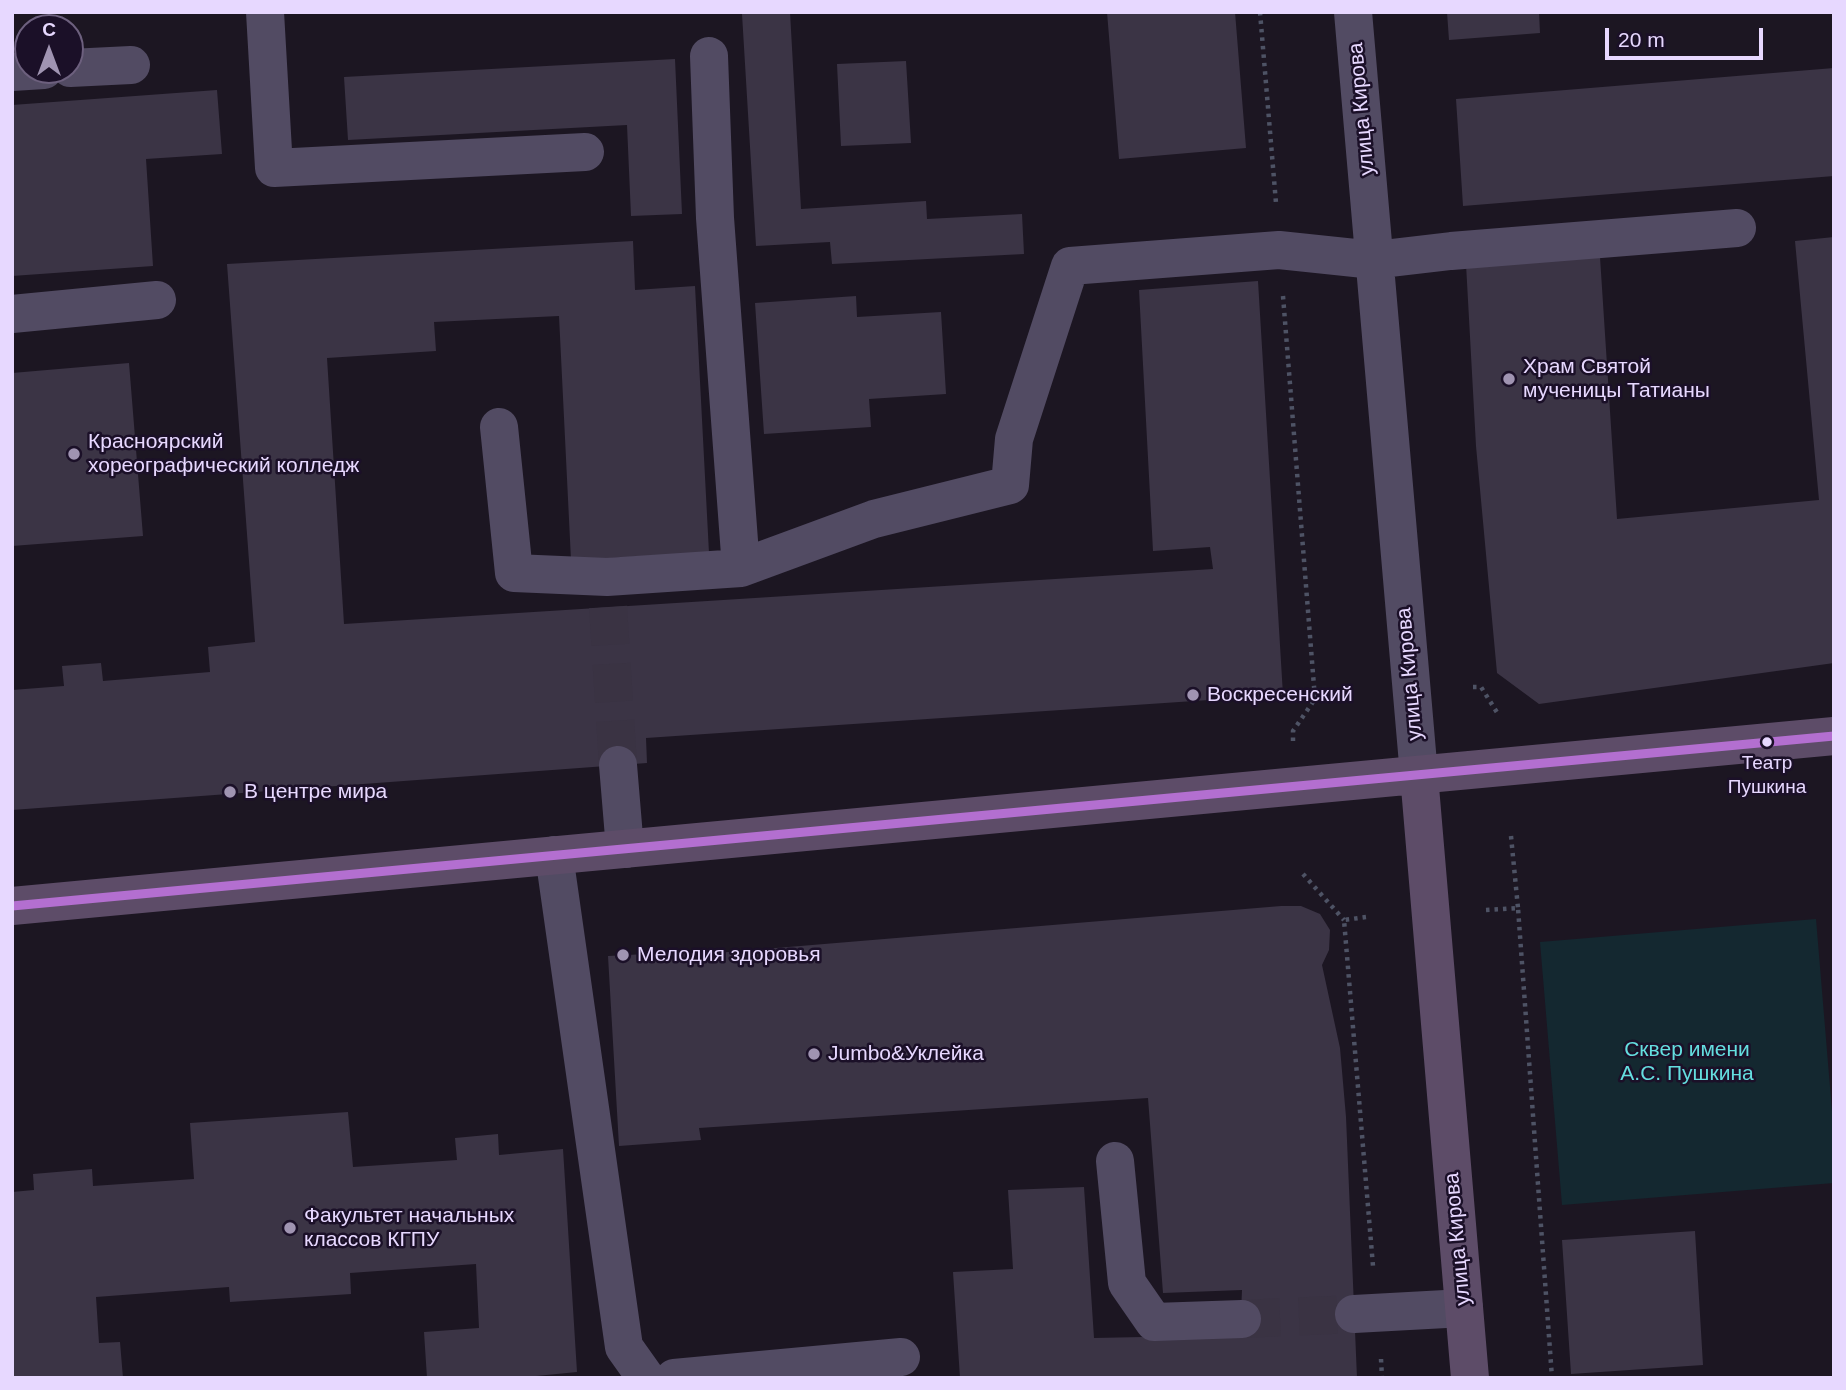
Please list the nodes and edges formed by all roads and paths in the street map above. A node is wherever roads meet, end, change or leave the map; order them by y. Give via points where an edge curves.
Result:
1 (265, 12) edge
2 (1261, 12) edge
3 (1353, 12) edge
4 (709, 56) dead end
5 (131, 65) dead end
6 (84, 67) edge
7 (585, 152) dead end
8 (1737, 228) dead end
9 (1279, 250) junction
10 (1374, 260) junction
11 (157, 300) dead end
12 (12, 314) edge
13 (499, 427) dead end
14 (741, 568) junction
15 (1472, 687) dead end
16 (1342, 698) dead end
17 (1315, 699) junction
18 (1498, 714) dead end
19 (1834, 736) edge
20 (1294, 744) dead end
21 (618, 765) tunnel mouth
22 (1419, 775) junction
23 (1511, 836) dead end
24 (625, 849) junction
25 (554, 855) junction
26 (1303, 874) dead end
27 (12, 906) edge
28 (1518, 908) junction
29 (1486, 910) dead end
30 (1366, 917) dead end
31 (1344, 920) junction
32 (1115, 1161) dead end
33 (1464, 1308) junction
34 (1365, 1313) junction
35 (1242, 1319) tunnel mouth
36 (901, 1357) dead end
37 (646, 1378) edge
38 (674, 1378) edge
39 (1382, 1378) edge
40 (1470, 1378) edge
41 (1552, 1378) edge

1 - 7 street via 274,168
2 - 9 path
3 - 10 street, улица Кирова
4 - 14 street via 715,218
5 - 6 street
8 - 10 street
9 - 10 street
9 - 14 street via 1070,266 1014,439 1010,485 874,519
9 - 17 path
10 - 22 street, улица Кирова
11 - 12 street
13 - 14 street via 514,573 607,592
15 - 18 path via 1481,687
16 - 17 path
17 - 20 path via 1293,731
19 - 22 main road
21 - 24 street
22 - 24 main road
22 - 33 main road, улица Кирова
23 - 28 path
24 - 25 main road
25 - 27 main road
25 - 37 street via 624,1347
26 - 31 path
28 - 29 path
28 - 41 path
30 - 31 path
31 - 34 path
32 - 35 street via 1127,1283 1154,1322
33 - 34 street
33 - 40 main road, улица Кирова
34 - 39 path
36 - 38 street

